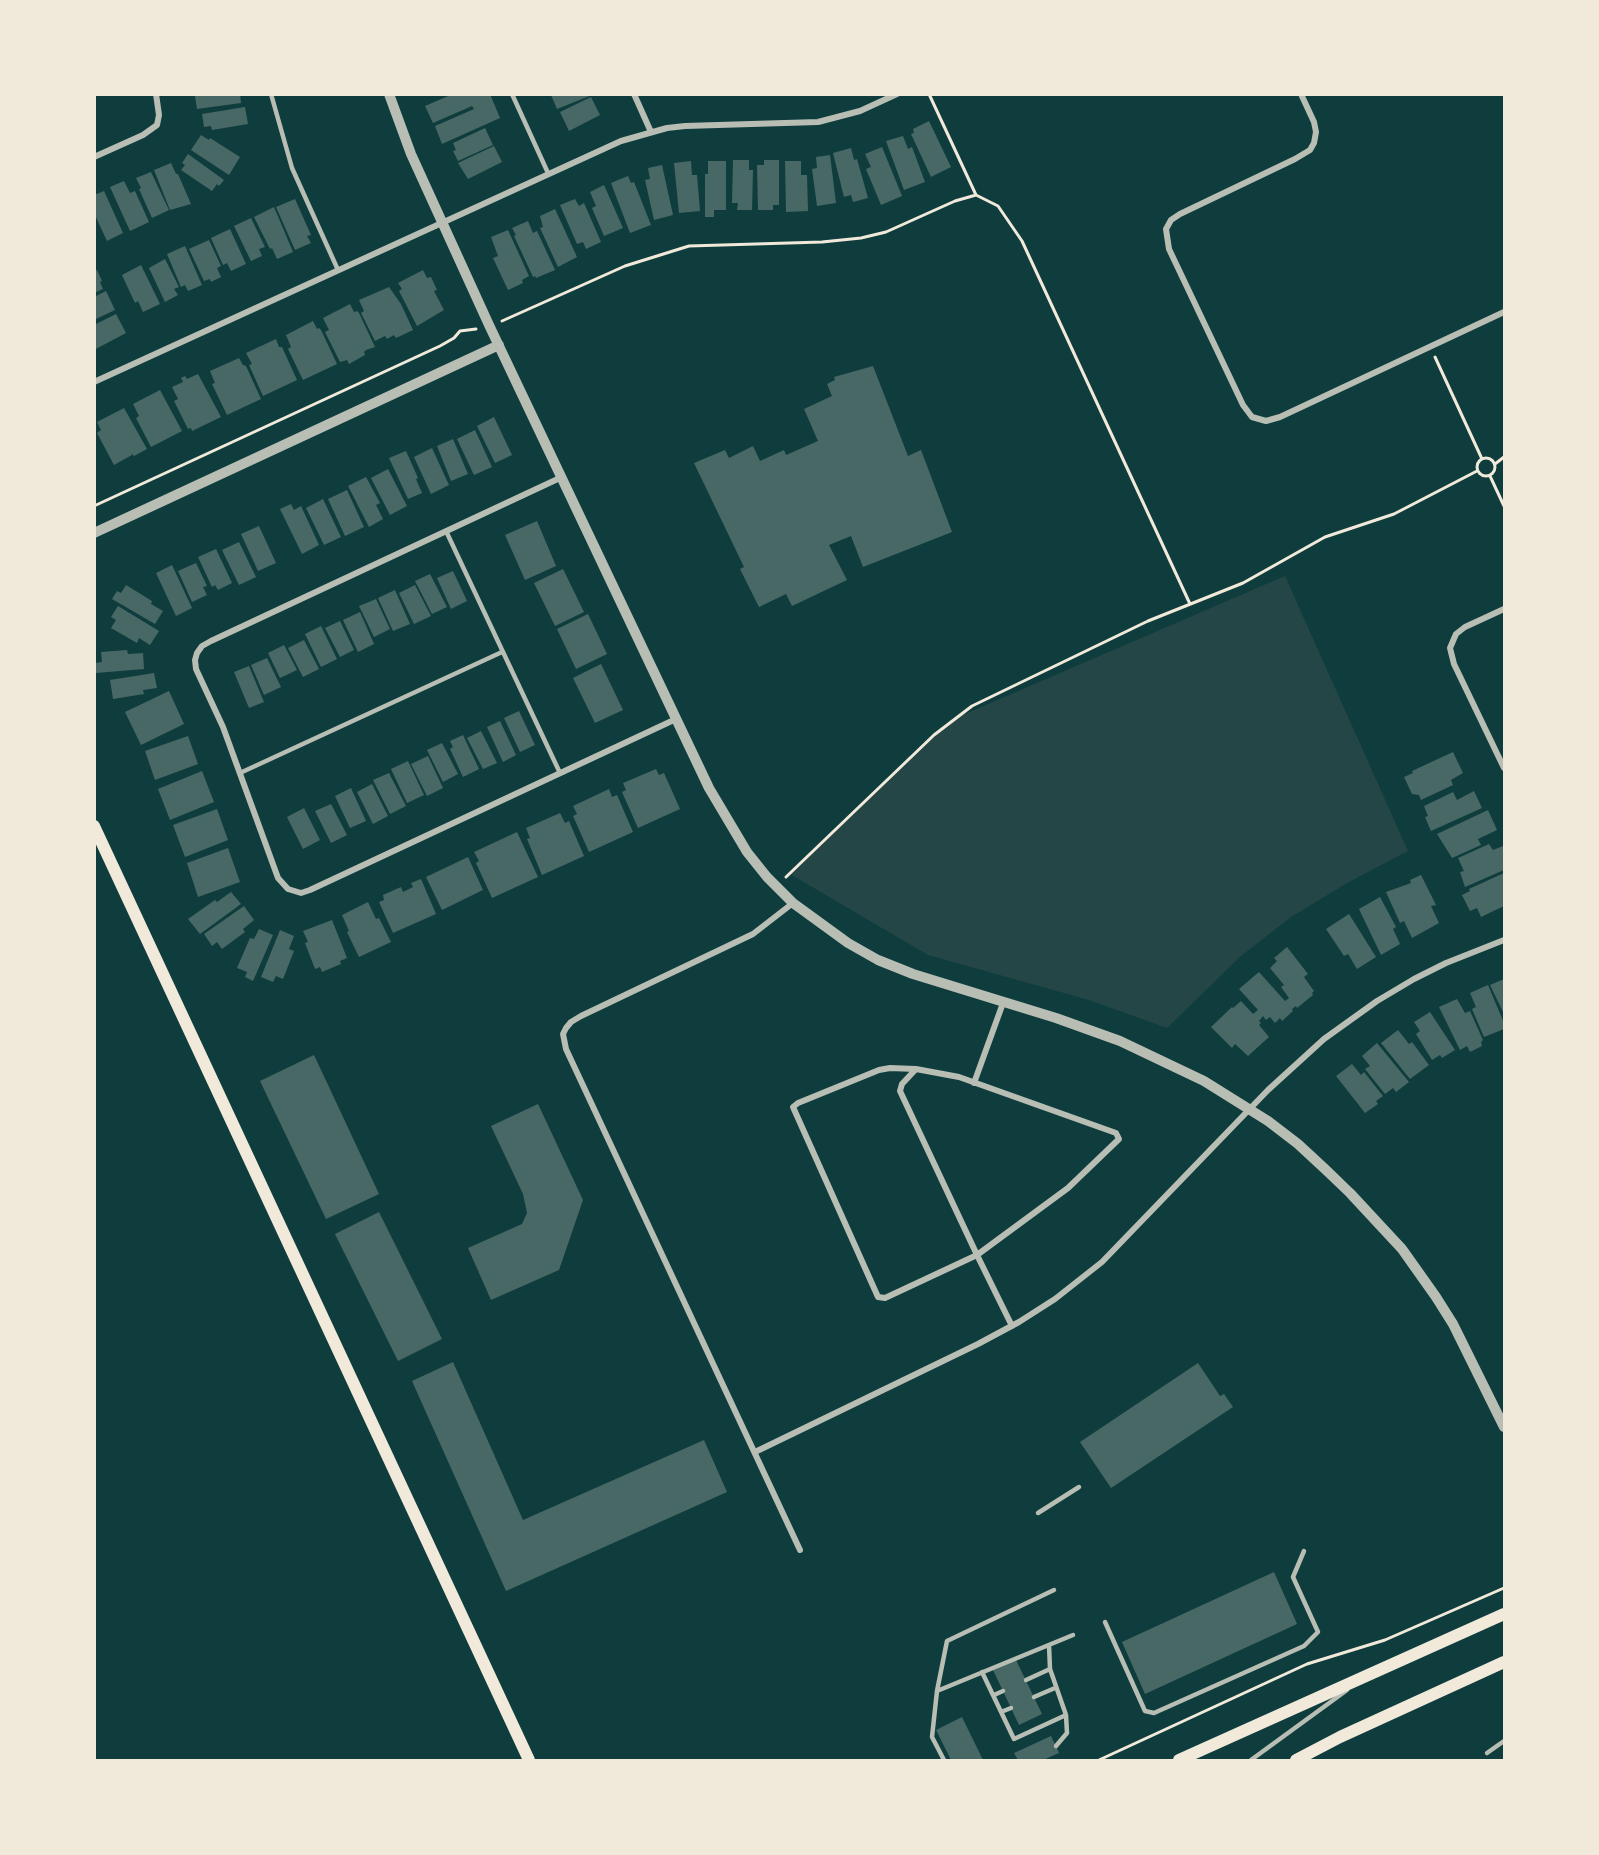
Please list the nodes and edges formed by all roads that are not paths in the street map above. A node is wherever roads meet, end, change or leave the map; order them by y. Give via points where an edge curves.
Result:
1 (156, 94) edge
2 (271, 94) edge
3 (389, 94) edge
4 (512, 94) edge
5 (634, 94) edge
6 (897, 94) edge
7 (1301, 94) edge
8 (651, 132) junction
9 (94, 157) edge
10 (548, 173) junction
11 (442, 222) junction
12 (338, 270) junction
13 (1504, 312) edge
14 (499, 345) junction
15 (94, 382) edge
16 (562, 477) junction
17 (446, 531) junction
18 (94, 533) edge
19 (1504, 609) edge
20 (502, 652) junction
21 (676, 719) junction
22 (1504, 768) edge
23 (240, 773) junction
24 (560, 773) junction
25 (94, 826) edge
26 (793, 903) junction
27 (1504, 940) edge
28 (1003, 1003) junction
29 (916, 1069) junction
30 (974, 1083) junction
31 (1250, 1109) junction
32 (976, 1255) junction
33 (1012, 1326) junction
34 (1504, 1427) edge
35 (755, 1452) junction
36 (1079, 1487) dead end
37 (1038, 1513) dead end
38 (800, 1551) dead end
39 (1304, 1551) dead end
40 (1054, 1590) dead end
41 (1504, 1614) edge
42 (1105, 1622) dead end
43 (1073, 1635) dead end
44 (1049, 1645) junction
45 (1504, 1662) edge
46 (1050, 1669) junction
47 (982, 1672) junction
48 (1362, 1679) junction
49 (1026, 1680) dead end
50 (1055, 1688) junction
51 (937, 1691) junction
52 (1003, 1691) dead end
53 (994, 1695) junction
54 (1034, 1697) dead end
55 (1011, 1708) dead end
56 (1002, 1712) junction
57 (1066, 1716) junction
58 (1504, 1741) edge
59 (1056, 1746) dead end
60 (1487, 1753) dead end
61 (529, 1761) edge
62 (944, 1761) edge
63 (1179, 1761) edge
64 (1251, 1761) edge
65 (1296, 1761) edge

1 - 9 street via 157,125
2 - 12 lane via 292,168
3 - 11 street
4 - 10 lane
5 - 8 street
6 - 8 street via 860,111 818,122 707,124
7 - 13 street via 1316,132 1310,150 1180,214 1166,229 1169,249 1252,417 1272,420
8 - 10 street via 607,146
10 - 11 street
11 - 12 street
11 - 14 street
12 - 15 street
14 - 16 street
14 - 18 street
16 - 17 street
16 - 21 street
17 - 20 lane
17 - 23 street via 202,646 195,660 196,669
19 - 22 street via 1465,627 1456,634 1450,648
20 - 23 lane
20 - 24 lane
21 - 24 street
21 - 26 street via 723,814 747,852
23 - 24 street via 278,878 288,889 301,893
25 - 61 main road
26 - 28 street via 878,960
26 - 35 street via 753,934 581,1016 563,1034 566,1049
27 - 31 street via 1446,963 1377,1000 1306,1053
28 - 30 street
28 - 31 street via 1120,1041 1204,1081
29 - 30 street
29 - 32 street via 900,1091
29 - 32 street via 879,1070 793,1107 878,1297 885,1298
30 - 32 street via 1116,1133 1119,1139 1068,1188
31 - 33 street via 1102,1262
31 - 34 street via 1298,1144 1402,1249 1453,1324
32 - 33 street
33 - 35 street
35 - 38 street
36 - 37 lane
39 - 42 lane via 1293,1576 1318,1632 1304,1646 1154,1713 1145,1711
40 - 51 lane via 947,1641
41 - 48 main road
43 - 44 lane
44 - 46 lane
44 - 47 lane
45 - 65 main road
46 - 49 lane
46 - 50 lane
47 - 51 lane
47 - 53 lane
48 - 63 main road
48 - 64 lane
50 - 54 lane
50 - 57 lane
51 - 62 lane via 932,1737
52 - 53 lane
53 - 56 lane
55 - 56 lane
56 - 57 lane via 1014,1739
57 - 59 lane via 1067,1733
58 - 60 lane

